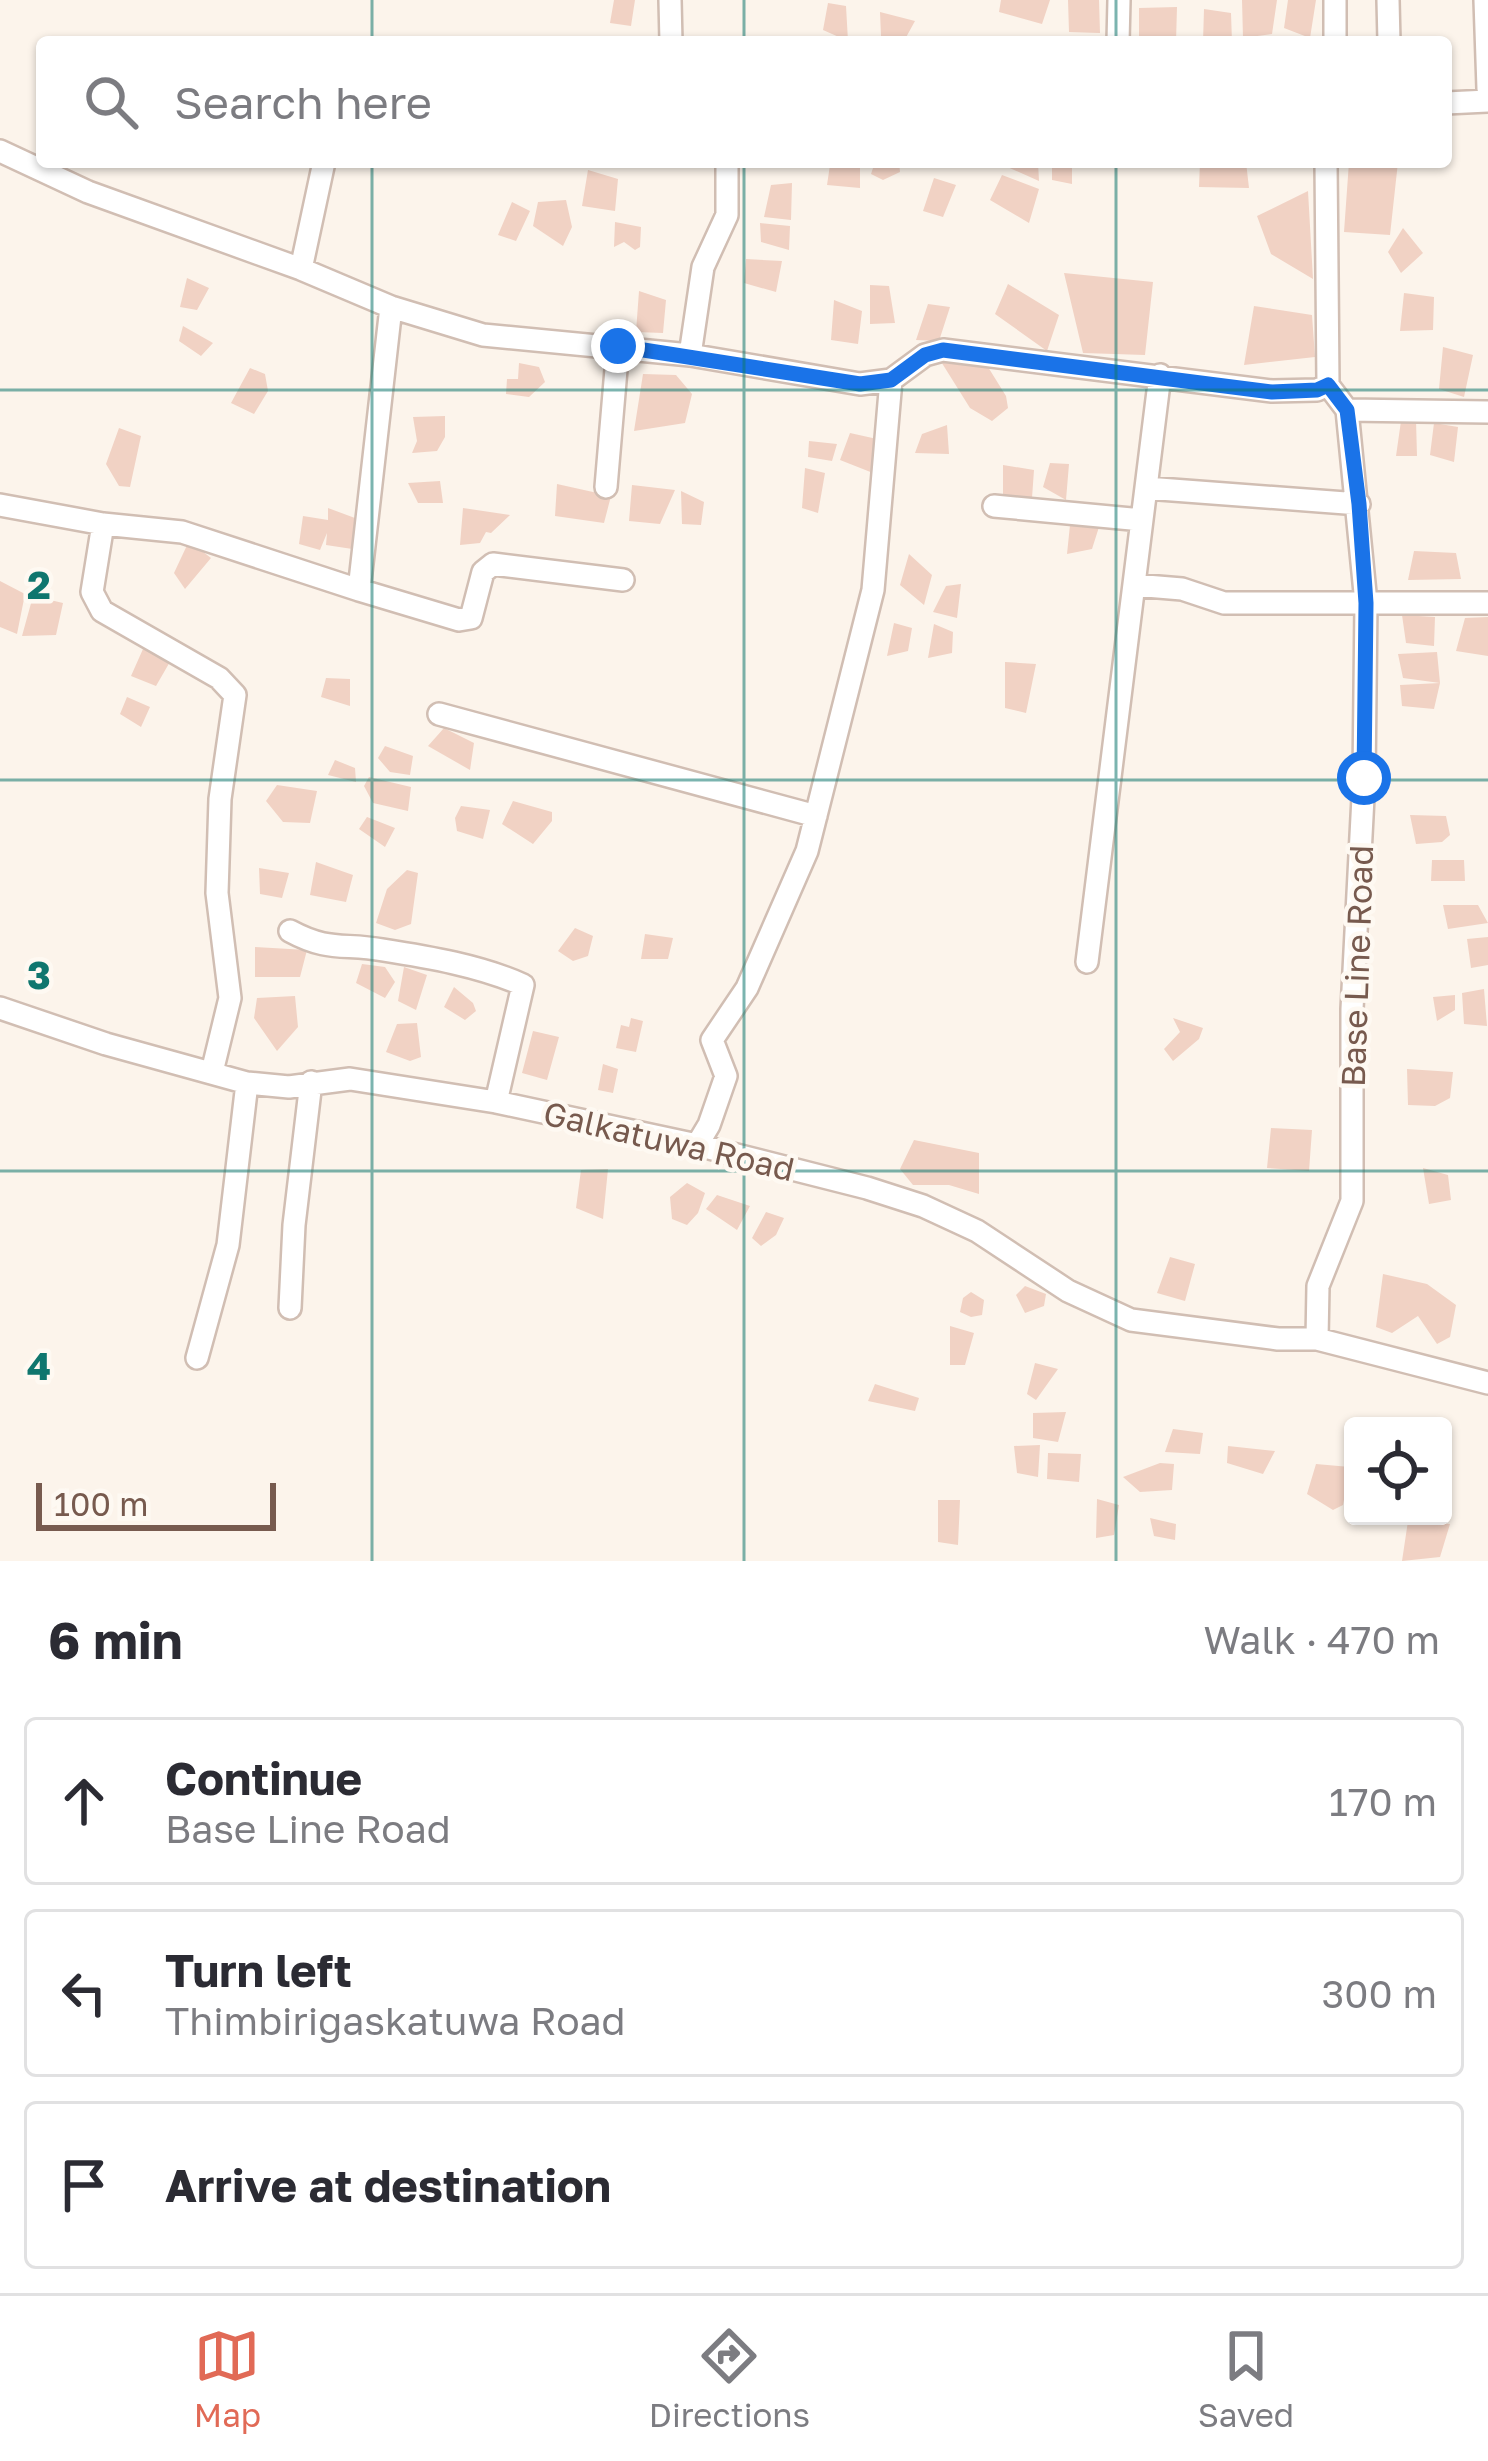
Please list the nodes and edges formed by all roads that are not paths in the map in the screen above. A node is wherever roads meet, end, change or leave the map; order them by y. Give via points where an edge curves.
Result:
1 (670, 0) edge
2 (1119, 0) edge
3 (1335, 0) edge
4 (1388, 0) edge
5 (1485, 0) edge
6 (670, 36) edge
7 (1118, 36) edge
8 (1335, 36) edge
9 (1389, 36) edge
10 (1488, 89) edge
11 (1488, 101) edge
12 (1452, 104) edge
13 (0, 151) edge
14 (36, 167) edge
15 (37, 168) edge
16 (323, 168) edge
17 (727, 168) edge
18 (1325, 168) edge
19 (301, 269) junction
20 (391, 307) junction
21 (618, 346) junction
22 (690, 355) junction
23 (1160, 375) junction
24 (891, 380) junction
25 (1328, 385) junction
26 (1347, 410) junction
27 (1488, 412) edge
28 (606, 487) dead end
29 (1146, 488) junction
30 (1359, 504) junction
31 (0, 506) edge
32 (994, 506) dead end
33 (1142, 520) junction
34 (104, 524) junction
35 (623, 580) dead end
36 (1134, 585) junction
37 (358, 590) junction
38 (1366, 603) junction
39 (1488, 603) edge
40 (439, 714) dead end
41 (816, 816) junction
42 (290, 931) dead end
43 (1087, 962) dead end
44 (0, 1008) edge
45 (212, 1072) junction
46 (311, 1082) junction
47 (247, 1083) junction
48 (496, 1102) junction
49 (697, 1145) junction
50 (290, 1308) dead end
51 (1317, 1339) junction
52 (197, 1358) dead end
53 (1488, 1383) edge

1 - 6 street
2 - 7 street
3 - 8 street
4 - 9 street
5 - 10 street
11 - 12 street
13 - 14 street
15 - 19 street
16 - 19 street
17 - 22 street via 727,215 703,267
18 - 25 street
19 - 20 street
20 - 21 street via 483,335
20 - 37 street
21 - 22 street
21 - 28 street
22 - 24 street via 860,384
23 - 24 street via 943,350
23 - 25 street via 1272,392
23 - 29 street
24 - 41 street via 873,590
25 - 26 street, Base Line Road
26 - 27 street
26 - 30 street, Base Line Road
29 - 30 street
29 - 33 street
30 - 38 street, Base Line Road
31 - 34 street
32 - 33 street
33 - 36 street
34 - 37 street via 182,532
34 - 45 street via 92,592 102,611 235,695 217,893 230,998
35 - 37 street via 493,564 483,572 471,618 459,620
36 - 38 street via 1224,603
36 - 43 street
38 - 39 street
38 - 51 street, Base Line Road via 1352,1201 1318,1286
40 - 41 street
41 - 49 street via 747,988 712,1040 726,1076
42 - 48 street via 318,946 380,949 523,985
44 - 45 street, Galkatuwa Road
45 - 47 street, Galkatuwa Road
46 - 47 street, Galkatuwa Road
46 - 48 street, Galkatuwa Road via 350,1079
46 - 50 street
47 - 52 street via 228,1245
48 - 49 street, Galkatuwa Road
49 - 51 street, Galkatuwa Road via 923,1206 1131,1320
51 - 53 street, Galkatuwa Road

